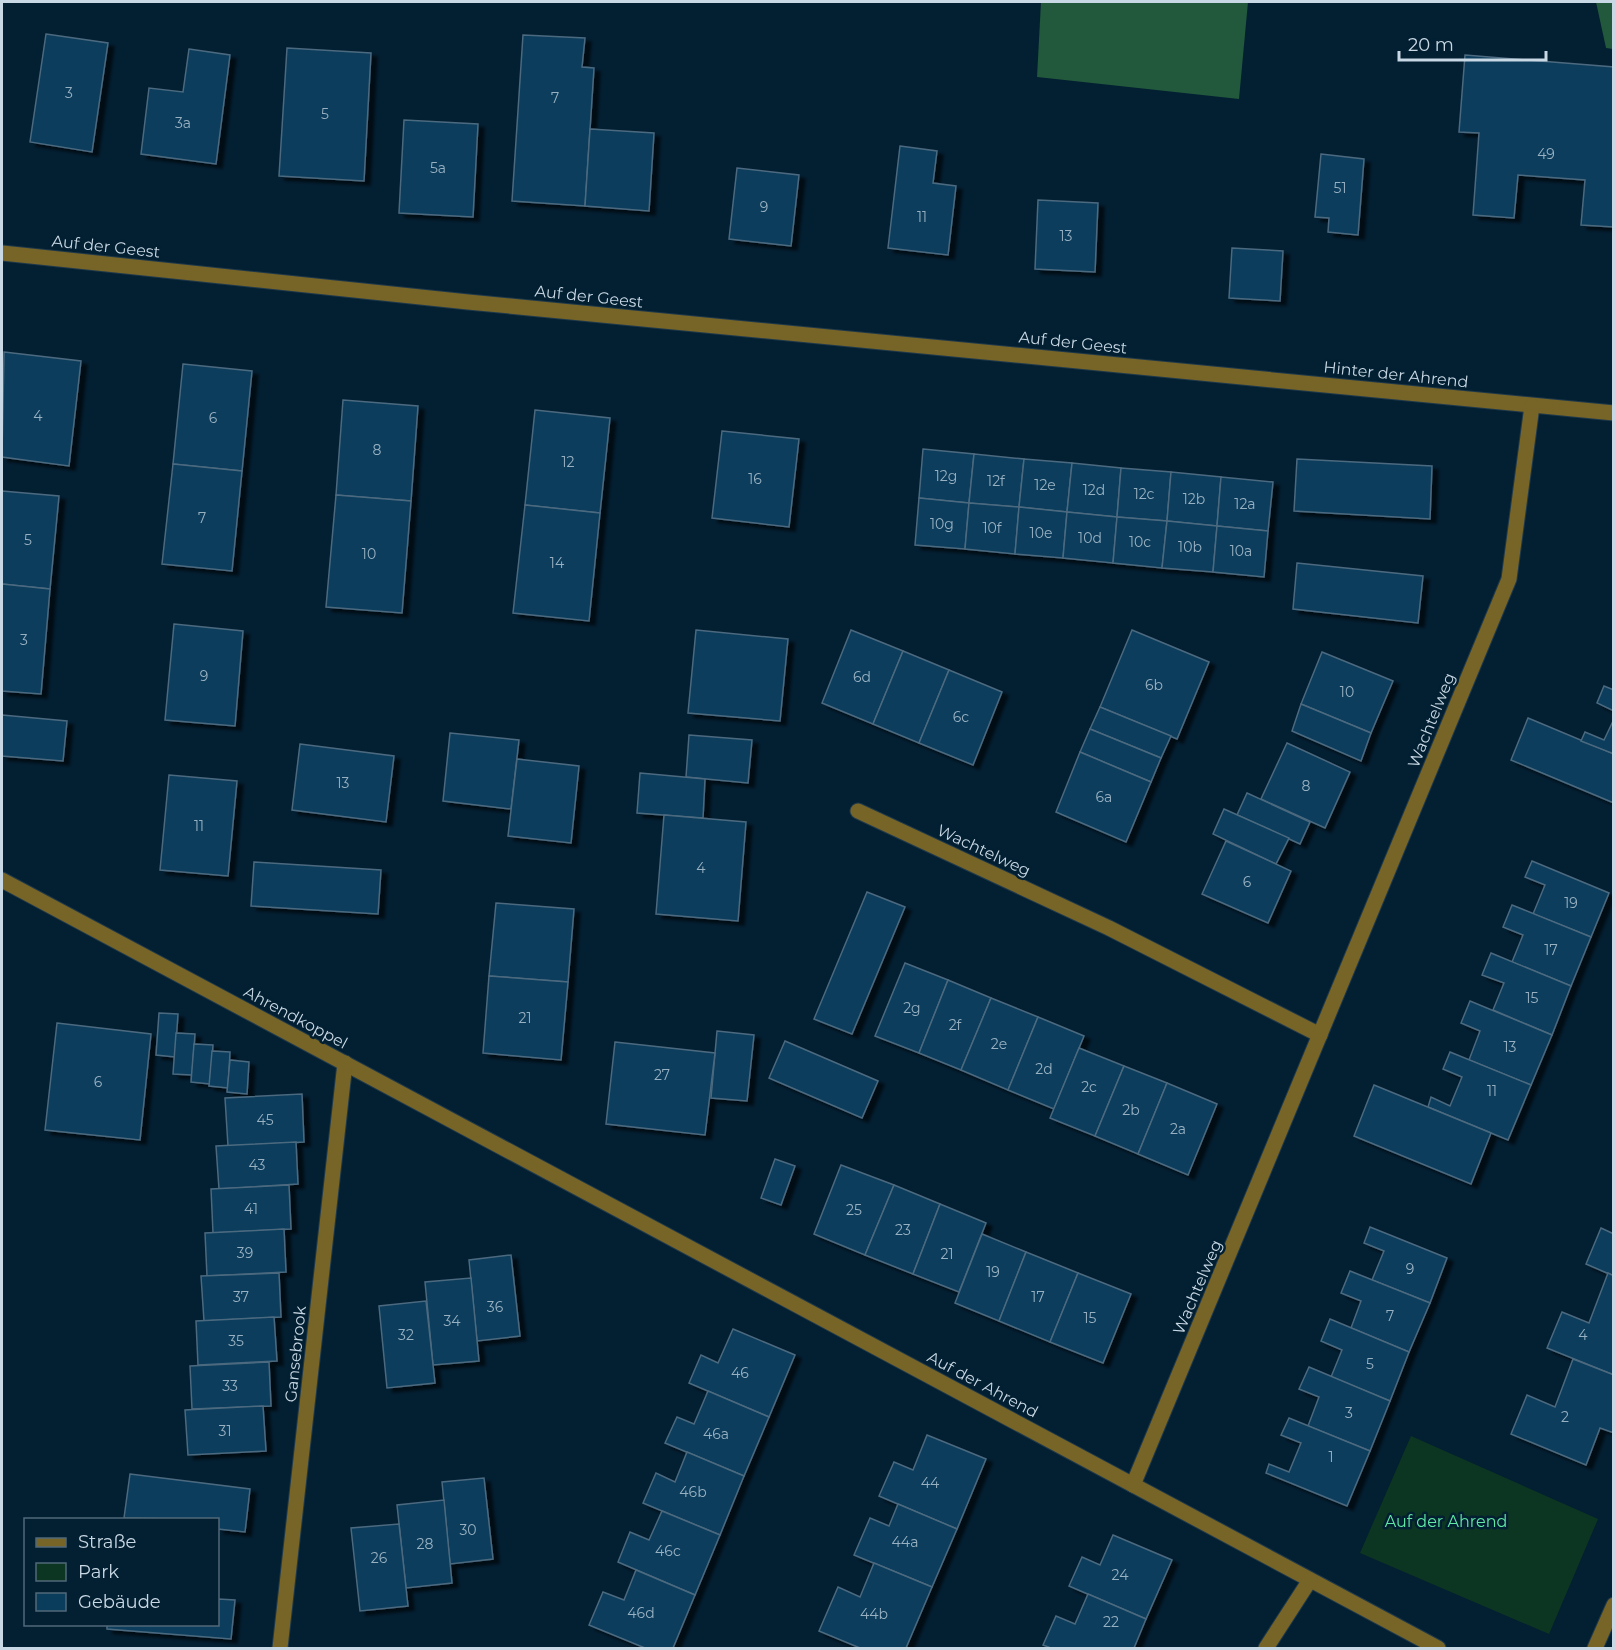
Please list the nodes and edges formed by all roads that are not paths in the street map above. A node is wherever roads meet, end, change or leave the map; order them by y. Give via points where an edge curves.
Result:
1 (2, 253) edge
2 (1174, 370) joint
3 (1532, 406) junction
4 (1614, 413) edge
5 (858, 811) dead end
6 (2, 880) edge
7 (1320, 1035) junction
8 (345, 1064) junction
9 (573, 1185) joint
10 (1133, 1485) junction
11 (1310, 1580) junction
12 (1614, 1605) edge
13 (280, 1648) edge
14 (1266, 1648) edge
15 (1438, 1648) edge
16 (1595, 1648) edge

1 - 2 street, Auf der Geest
2 - 3 street, Hinter der Ahrend
3 - 4 street, Hinter der Ahrend
3 - 7 street, Wachtelweg via 1509,579
5 - 7 street, Wachtelweg via 1108,928
6 - 8 street, Ahrendkoppel
7 - 10 street, Wachtelweg
8 - 9 street, Ahrendkoppel
8 - 13 street, Gansebrook
9 - 10 street, Auf der Ahrend
10 - 11 street, Auf der Ahrend
11 - 14 street
11 - 15 street, Auf der Ahrend
12 - 16 street

